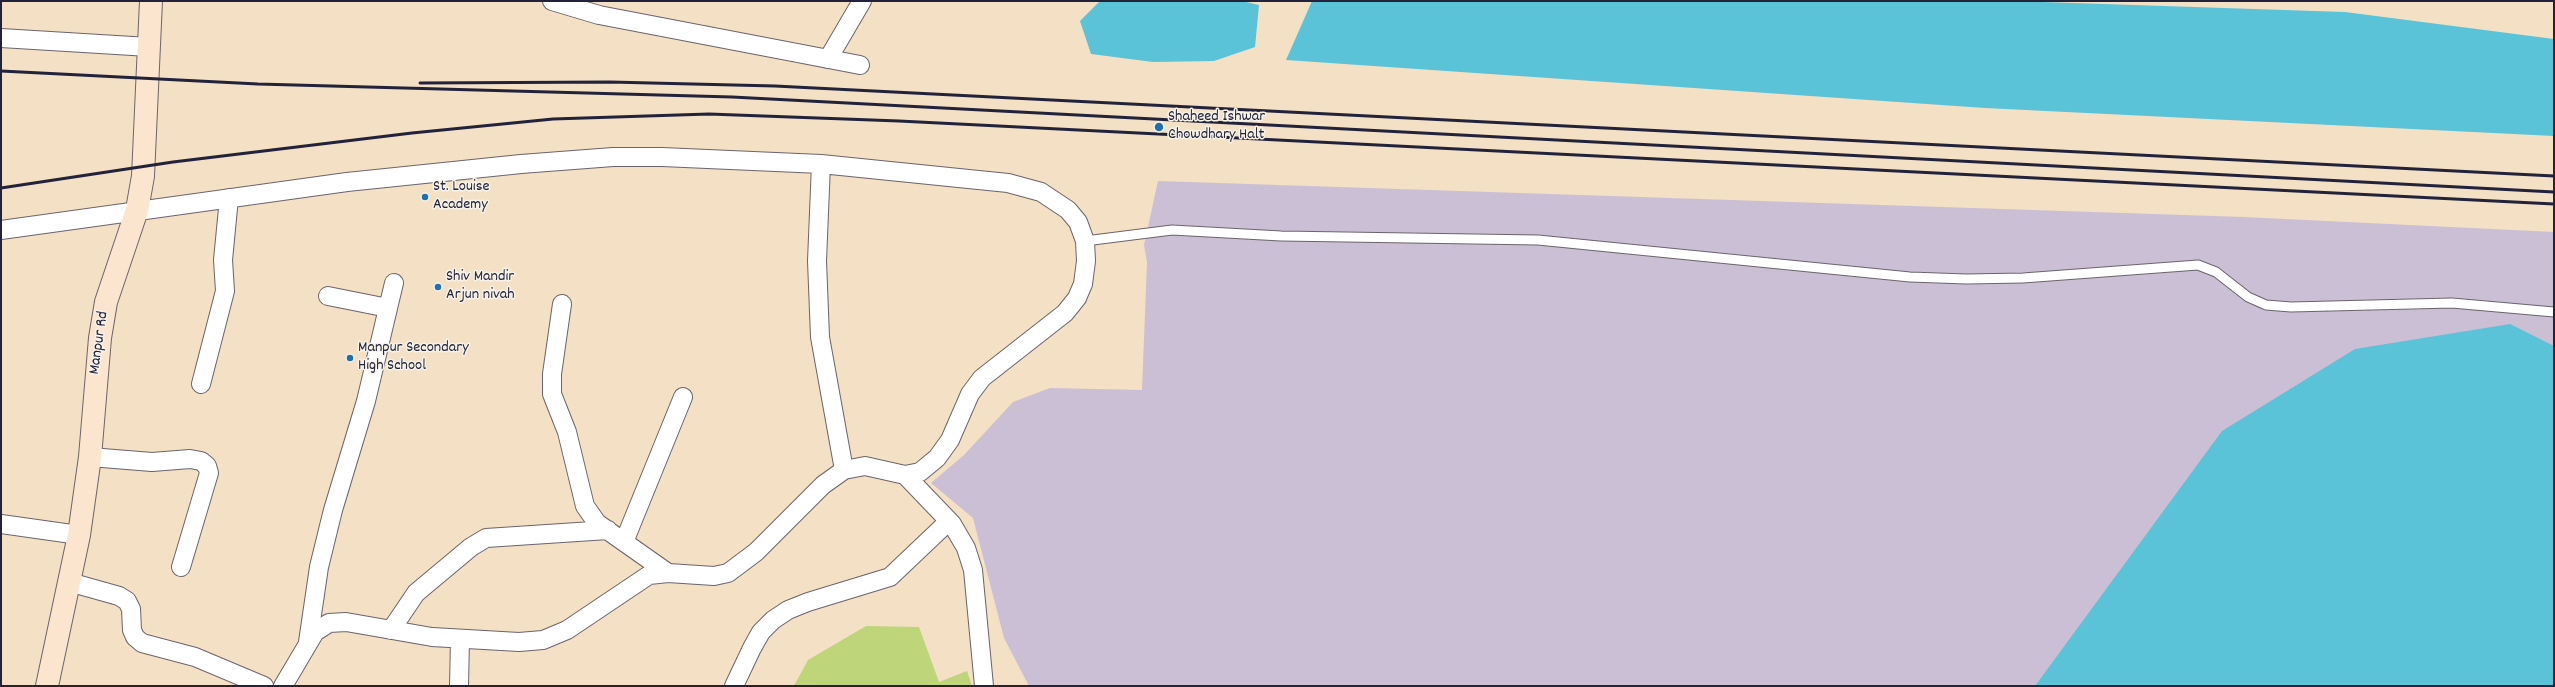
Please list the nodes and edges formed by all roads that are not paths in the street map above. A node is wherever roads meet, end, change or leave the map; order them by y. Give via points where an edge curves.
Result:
1 (151, 1) edge
2 (552, 1) edge
3 (862, 1) edge
4 (1, 38) edge
5 (149, 47) junction
6 (828, 59) junction
7 (860, 65) dead end
8 (821, 164) junction
9 (230, 198) junction
10 (137, 210) junction
11 (1, 230) edge
12 (1085, 241) junction
13 (394, 282) dead end
14 (328, 296) dead end
15 (562, 304) dead end
16 (388, 308) junction
17 (2554, 312) edge
18 (201, 384) dead end
19 (683, 397) dead end
20 (90, 456) junction
21 (844, 470) junction
22 (905, 476) junction
23 (949, 521) junction
24 (1, 524) edge
25 (608, 530) junction
26 (79, 535) junction
27 (624, 542) junction
28 (181, 567) dead end
29 (668, 573) junction
30 (69, 582) junction
31 (391, 630) junction
32 (460, 639) junction
33 (308, 642) junction
34 (47, 686) edge
35 (264, 686) edge
36 (283, 686) edge
37 (459, 686) edge
38 (734, 686) edge
39 (984, 686) edge

1 - 5 main road, Manpur Rd
2 - 6 street via 599,15
3 - 6 street
4 - 5 street
5 - 10 main road, Manpur Rd via 143,176
6 - 7 street
8 - 9 street via 613,157 467,169
8 - 12 street via 1026,186 1041,192 1068,210 1078,222
8 - 21 street via 817,261 820,329
9 - 10 street
9 - 18 street via 223,260 225,291
10 - 11 street
10 - 20 main road, Manpur Rd via 106,302 95,376
12 - 17 lane via 1172,230 1281,236 1538,240 1641,248 1910,277 1966,279 2023,278 2198,265 2216,272 2248,297 2266,305 2291,307 2452,303
12 - 22 street via 1086,261 1078,298 1065,313 982,378 970,394 950,440 937,458 920,472
13 - 16 street
14 - 16 street
15 - 25 street via 552,374 552,394 567,432 585,506 597,523
16 - 33 street via 366,402 333,510 319,567
19 - 27 street
20 - 26 main road, Manpur Rd
20 - 28 street via 152,462 190,459 201,461 207,466 209,473
21 - 22 street via 865,466
21 - 29 street via 823,485 740,566 728,573 714,576
22 - 23 street
23 - 38 street via 890,577 808,602 788,610 773,620 761,632
23 - 39 street via 960,535 973,570
24 - 26 street
25 - 27 street
25 - 31 street via 486,538 471,547 416,592
26 - 30 main road, Manpur Rd
27 - 29 street
29 - 32 street via 656,573 642,578 567,630 553,636 519,642
30 - 34 main road, Manpur Rd
30 - 35 street via 119,596 127,601 131,609 132,630 135,637 142,642 195,657
31 - 32 street
31 - 33 street via 338,622 321,627
32 - 37 street
33 - 36 street

